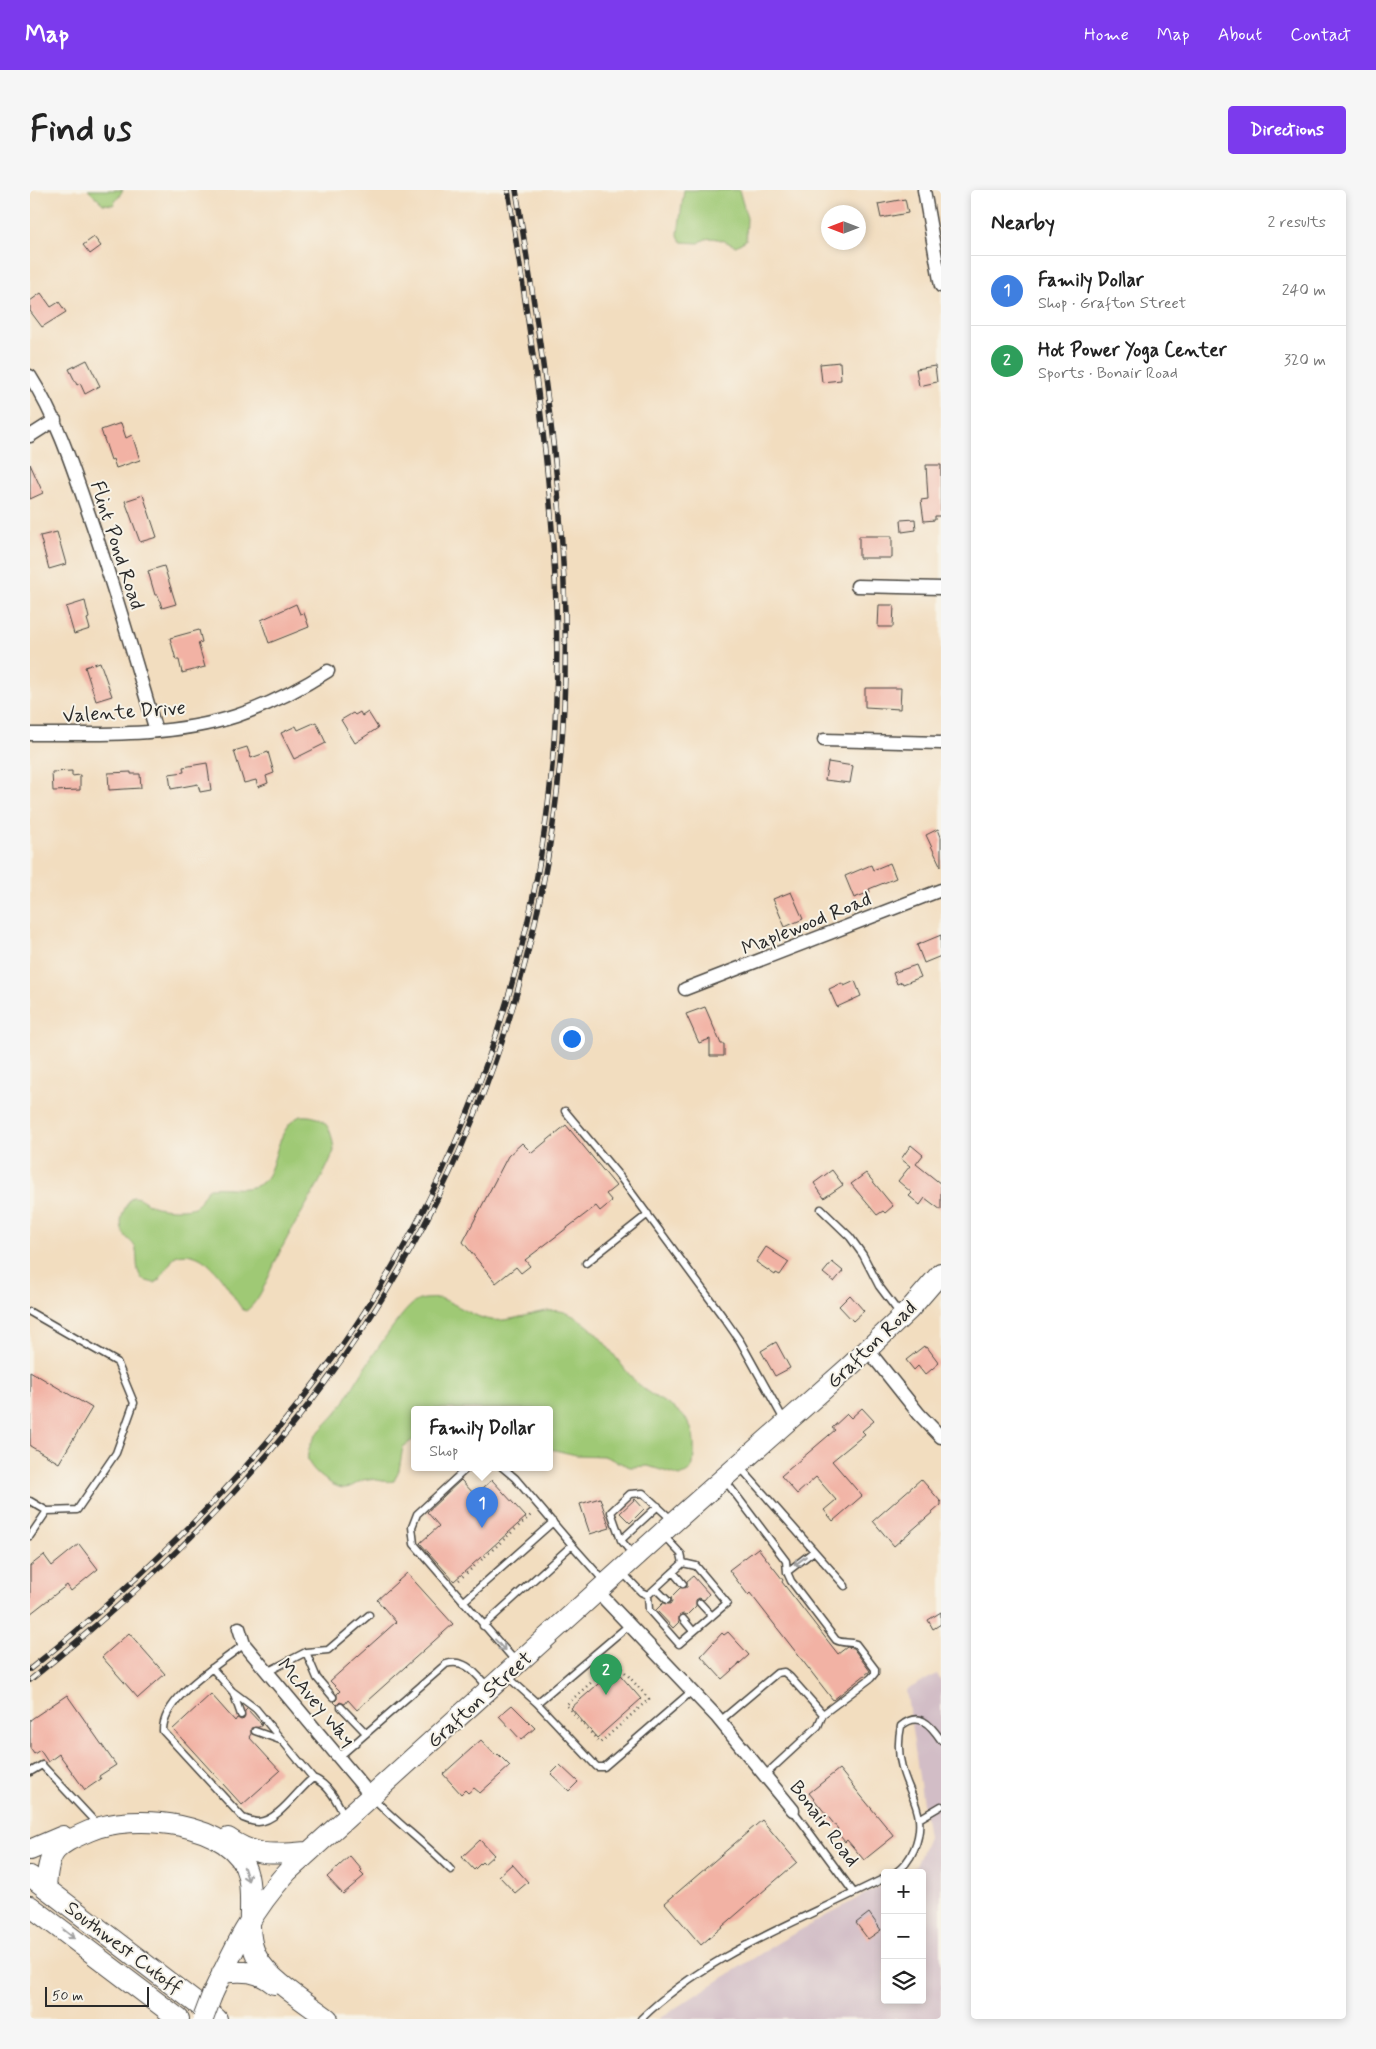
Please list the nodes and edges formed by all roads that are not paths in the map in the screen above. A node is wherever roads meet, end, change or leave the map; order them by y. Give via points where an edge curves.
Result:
1 (924, 190) edge
2 (941, 286) edge
3 (30, 376) edge
4 (55, 420) junction
5 (30, 436) edge
6 (857, 586) dead end
7 (941, 588) edge
8 (328, 671) dead end
9 (156, 731) junction
10 (30, 734) edge
11 (824, 740) dead end
12 (941, 743) edge
13 (941, 890) edge
14 (685, 990) dead end
15 (565, 1111) dead end
16 (821, 1209) dead end
17 (648, 1214) junction
18 (586, 1263) dead end
19 (941, 1273) edge
20 (30, 1312) edge
21 (902, 1317) junction
22 (868, 1350) junction
23 (792, 1418) junction
24 (941, 1438) edge
25 (464, 1471) edge
26 (507, 1471) edge
27 (731, 1472) junction
28 (30, 1501) edge
29 (658, 1506) junction
30 (47, 1511) junction
31 (553, 1522) junction
32 (668, 1528) junction
33 (30, 1536) edge
34 (621, 1540) junction
35 (572, 1544) junction
36 (814, 1551) junction
37 (683, 1563) junction
38 (673, 1572) junction
39 (787, 1572) junction
40 (615, 1576) junction
41 (684, 1584) dead end
42 (845, 1586) dead end
43 (656, 1589) junction
44 (648, 1595) junction
45 (667, 1600) dead end
46 (463, 1602) junction
47 (700, 1602) dead end
48 (369, 1616) dead end
49 (712, 1616) junction
50 (683, 1619) dead end
51 (629, 1625) junction
52 (483, 1626) junction
53 (239, 1628) dead end
54 (694, 1632) junction
55 (244, 1644) junction
56 (306, 1652) junction
57 (212, 1668) junction
58 (511, 1669) junction
59 (267, 1672) junction
60 (490, 1688) junction
61 (232, 1691) junction
62 (692, 1691) junction
63 (333, 1697) dead end
64 (537, 1703) junction
65 (341, 1707) dead end
66 (823, 1714) junction
67 (241, 1715) dead end
68 (720, 1721) junction
69 (255, 1732) dead end
70 (366, 1733) junction
71 (280, 1740) junction
72 (941, 1740) edge
73 (339, 1758) junction
74 (30, 1772) edge
75 (764, 1775) junction
76 (313, 1778) junction
77 (371, 1796) junction
78 (941, 1806) edge
79 (793, 1810) joint
80 (345, 1818) junction
81 (919, 1819) junction
82 (97, 1824) junction
83 (30, 1850) edge
84 (307, 1852) junction
85 (900, 1869) edge
86 (451, 1870) dead end
87 (34, 1880) edge
88 (881, 1880) edge
89 (854, 1893) junction
90 (30, 1906) edge
91 (251, 1917) junction
92 (222, 1973) junction
93 (179, 2019) edge
94 (203, 2019) edge
95 (217, 2019) edge
96 (318, 2019) edge
97 (328, 2019) edge
98 (641, 2019) edge

1 - 2 street
3 - 4 street, Flint Pond Road
4 - 5 street
4 - 9 street, Flint Pond Road via 105,560
6 - 7 street
8 - 9 street, Valente Drive via 291,692 234,716
9 - 10 street, Valente Drive
11 - 12 street
13 - 14 street, Maplewood Road
15 - 17 lane
16 - 21 lane via 850,1237
17 - 18 lane
17 - 23 lane
19 - 21 main road, Grafton Road
20 - 30 lane via 117,1362 134,1403 116,1453 77,1510
21 - 22 main road, Grafton Road
22 - 23 main road, Grafton Road
22 - 24 street
23 - 27 main road, Grafton Street
25 - 46 lane via 417,1514 412,1527 414,1544
26 - 31 lane
27 - 32 main road, Grafton Street
27 - 36 lane
27 - 39 lane via 786,1561
28 - 30 lane
29 - 32 lane
29 - 34 lane
29 - 34 lane via 643,1493 630,1494 611,1512
30 - 33 lane
31 - 35 lane
31 - 46 lane
32 - 37 lane
32 - 40 main road, Grafton Street
34 - 40 lane
35 - 40 lane
35 - 52 lane
36 -> 39 lane
36 - 42 lane
37 - 38 lane
37 - 49 lane via 696,1566 727,1603
38 - 41 lane
38 - 43 lane
39 - 66 lane via 836,1640 856,1644 875,1669 871,1678
40 - 44 lane
40 - 51 street, Bonair Road
40 - 58 main road, Grafton Street
43 - 44 lane
43 - 45 lane
44 - 54 lane via 648,1610 679,1644
46 - 52 lane
47 - 49 lane
48 - 56 lane via 328,1650
49 - 54 lane
50 - 54 lane
51 - 62 street, Bonair Road
51 - 64 lane
52 -> 58 lane
53 - 55 street, McAvey Way
55 - 57 lane
55 - 59 street, McAvey Way
56 - 59 lane
56 - 63 lane via 317,1678
57 - 61 lane
57 - 76 lane via 197,1678 165,1715 163,1731 216,1791 243,1818 259,1822 287,1805
58 - 60 main road, Grafton Street
58 - 64 lane
59 - 73 street, McAvey Way
60 - 70 lane via 466,1664 456,1661 446,1664
60 - 77 main road, Grafton Street
61 - 67 lane
61 - 71 lane via 256,1709
62 - 64 lane via 604,1767 590,1762
62 - 68 street, Bonair Road
65 - 70 lane
66 - 68 lane via 784,1672 777,1673
66 - 75 lane via 818,1726
68 - 75 street, Bonair Road
69 - 71 lane
70 - 73 lane
71 - 76 lane
72 - 81 lane via 930,1726 918,1719 909,1719 900,1726 898,1739 902,1768
73 - 77 street, McAvey Way
74 - 82 lane via 42,1765
75 - 79 street, Bonair Road
76 - 80 lane via 319,1780 336,1799
77 - 80 main road, Grafton Street
77 - 86 lane
78 - 81 lane
79 - 89 lane, Bonair Road
80 - 84 main road, Grafton Street
81 - 85 lane via 914,1849
82 - 83 main road
82 - 84 main road via 122,1816 163,1815 208,1827 251,1852
82 - 87 main road via 52,1854
82 -> 91 main road via 161,1824 189,1828 218,1838 235,1852 248,1874
84 - 91 main road, Grafton Street
87 - 95 main road, Southwest Cutoff
88 - 89 lane
89 - 98 lane, Bonair Road via 720,1960 668,1994
90 -> 93 main road, Southwest Cutoff
91 - 92 main road, Grafton Street
91 - 97 main road via 249,1934 261,1964 271,1976
92 - 94 main road, Grafton Street, bridge
92 - 96 main road via 237,1971 263,1976

